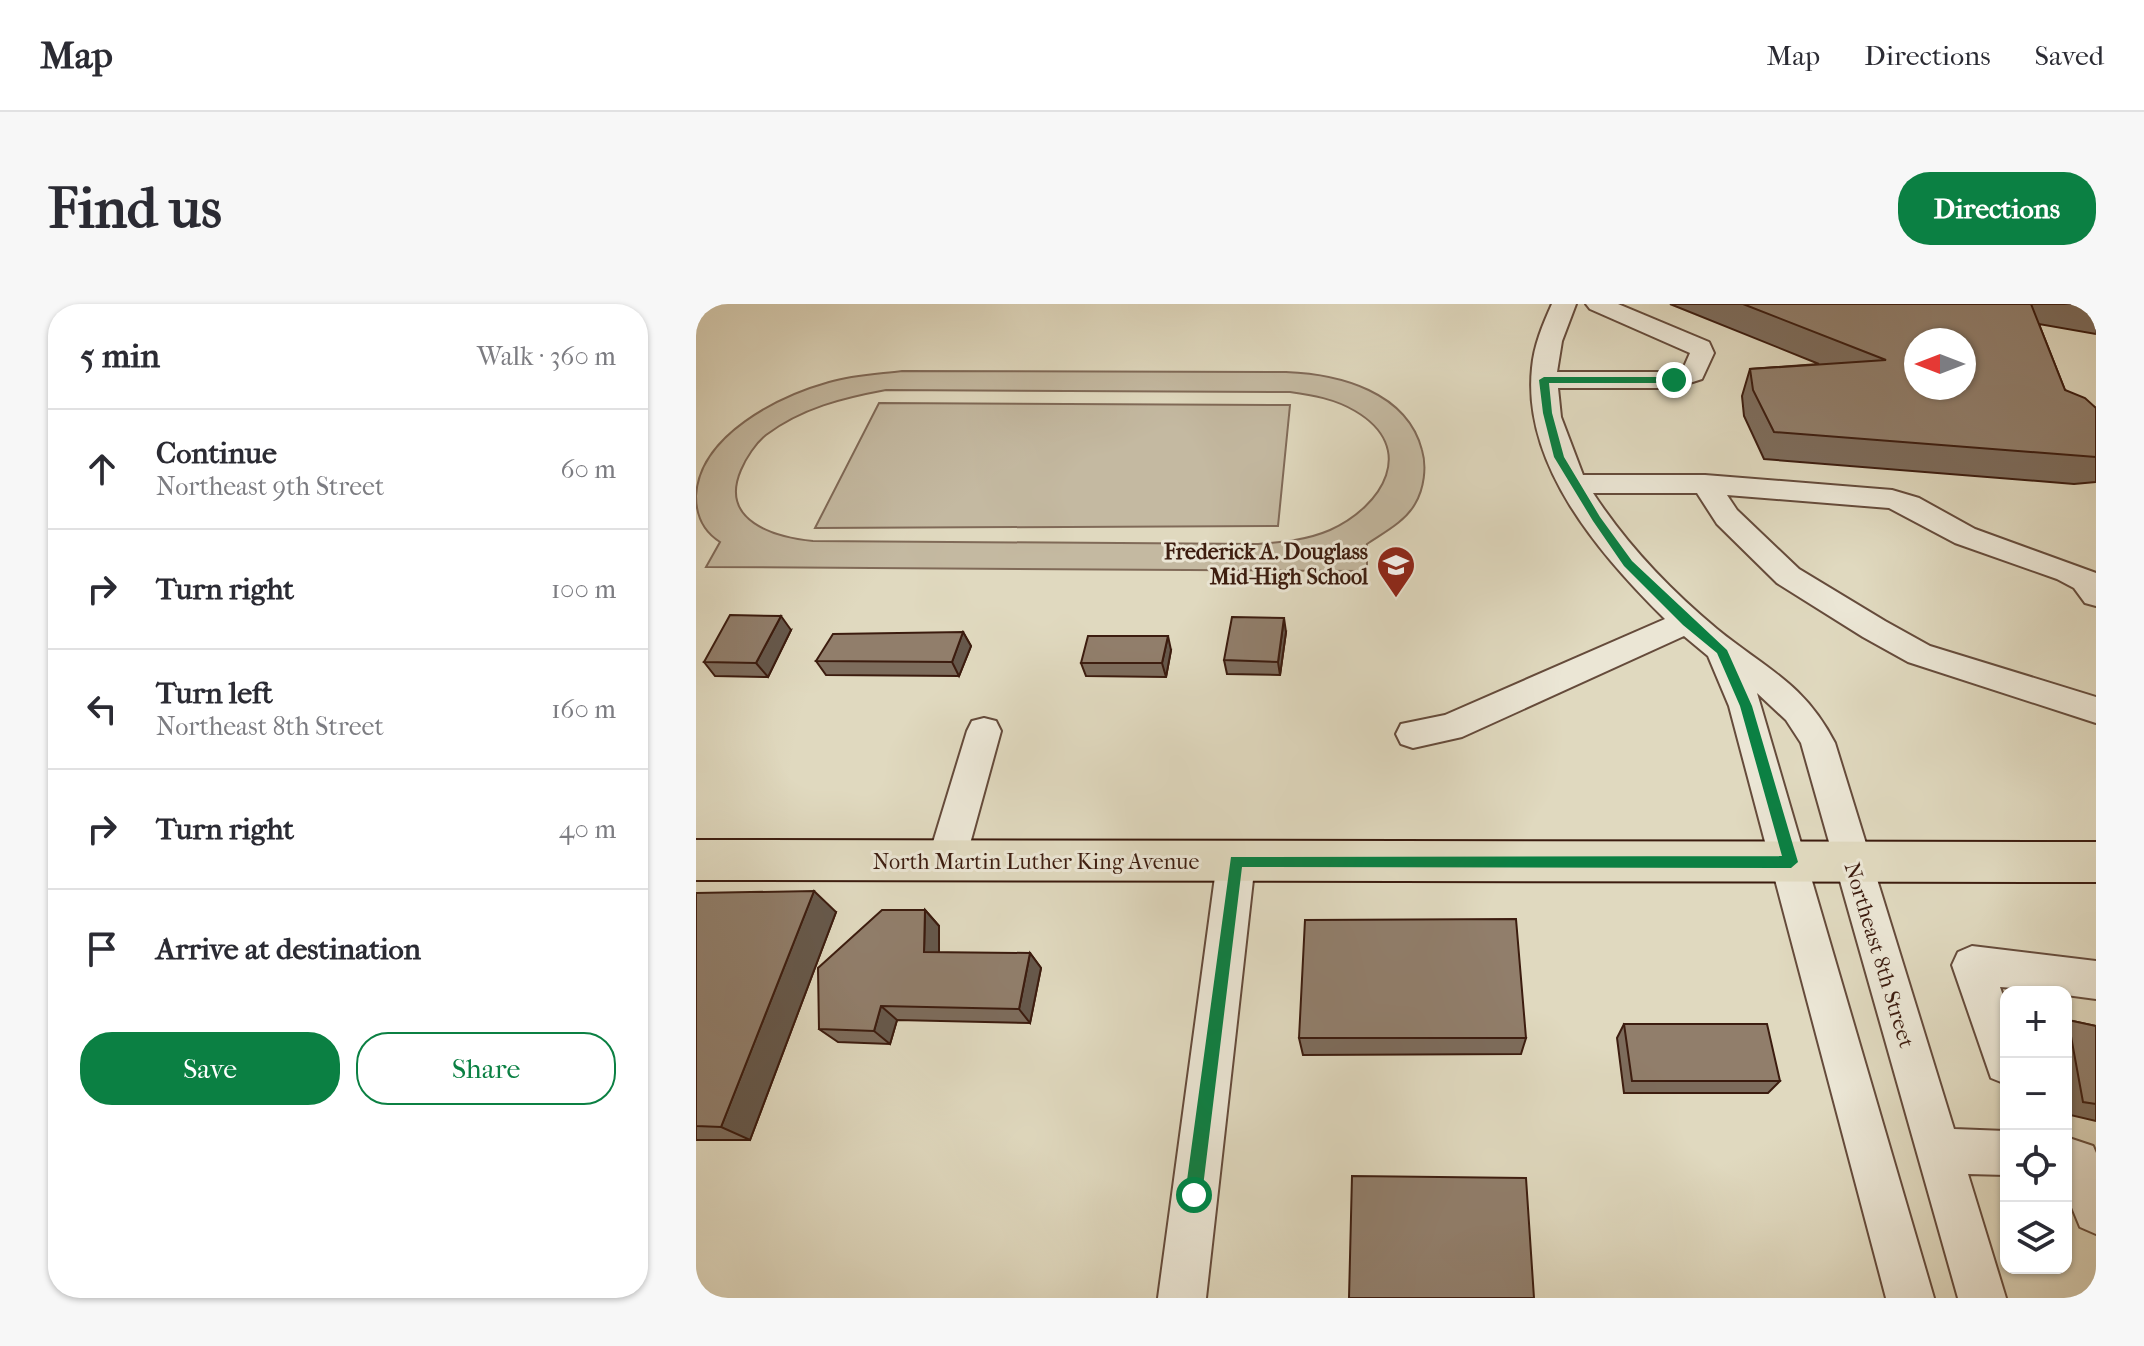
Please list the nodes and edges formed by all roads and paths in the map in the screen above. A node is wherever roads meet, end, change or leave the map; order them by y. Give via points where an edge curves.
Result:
1 (1564, 304) edge
2 (1598, 304) edge
3 (1544, 380) junction
4 (1574, 484) junction
5 (1705, 484) junction
6 (2096, 595) edge
7 (1687, 622) junction
8 (1722, 650) junction
9 (2096, 710) edge
10 (984, 731) dead end
11 (1413, 734) dead end
12 (696, 860) edge
13 (1851, 861) junction
14 (946, 862) junction
15 (1236, 862) junction
16 (1791, 862) junction
17 (2096, 862) edge
18 (2096, 980) edge
19 (2004, 1058) edge
20 (1937, 1151) junction
21 (2000, 1153) edge
22 (2072, 1161) edge
23 (2096, 1211) edge
24 (1182, 1298) edge
25 (1910, 1298) edge
26 (1982, 1298) edge

1 - 3 street, Northeast 8th Street via 1549,336
2 - 3 street via 1700,347 1693,374 1674,380
3 - 4 street, Northeast 8th Street via 1559,457
4 - 5 street
4 - 7 street, Northeast 8th Street via 1628,564
5 - 6 street via 1892,499 1965,536 2068,572 2085,580
5 - 9 street via 1727,517 1788,576 1874,629 1919,654
7 - 8 street, Northeast 8th Street
7 - 11 street via 1450,728
8 - 13 street, Northeast 8th Street via 1793,702 1809,722
8 - 16 street, Northeast 8th Street via 1746,706
10 - 14 street
12 - 14 main road, North Martin Luther King Avenue
13 - 16 main road, North Martin Luther King Avenue
13 - 17 main road, North Martin Luther King Avenue
13 - 20 street, Northeast 8th Street
14 - 15 main road, North Martin Luther King Avenue
15 - 16 main road, North Martin Luther King Avenue
15 - 24 street
16 - 25 street, Northeast 8th Street
18 - 19 street via 1972,965
20 - 21 street
20 - 26 street, Northeast 8th Street
22 - 23 street via 2077,1162

